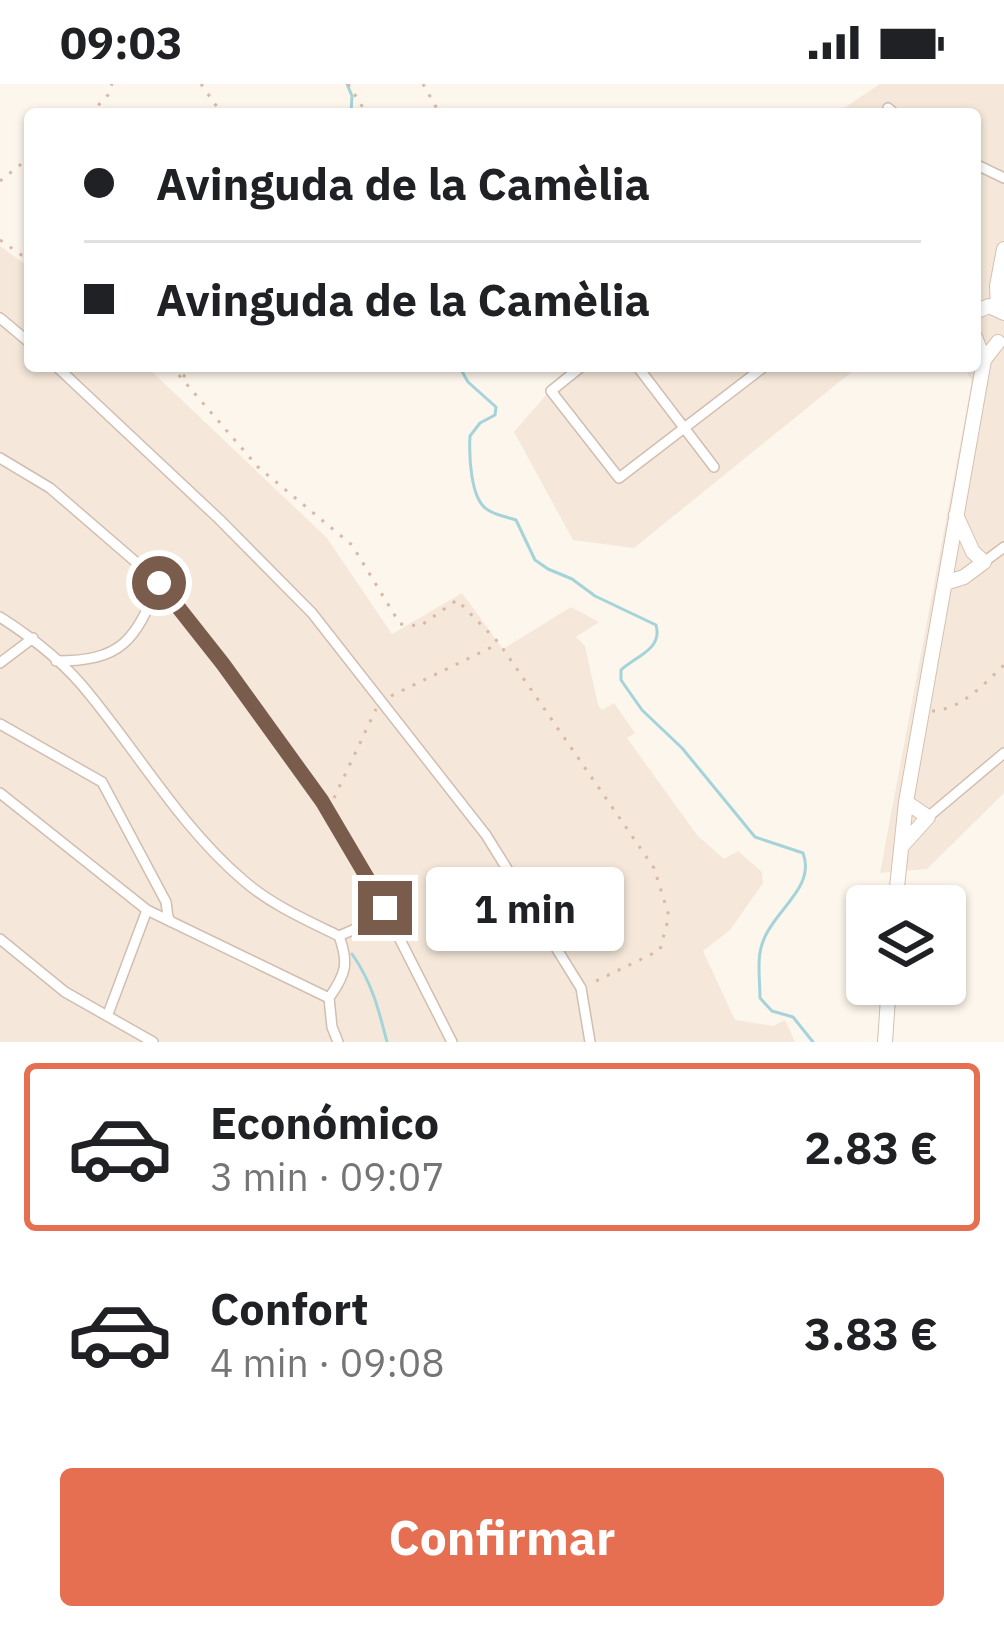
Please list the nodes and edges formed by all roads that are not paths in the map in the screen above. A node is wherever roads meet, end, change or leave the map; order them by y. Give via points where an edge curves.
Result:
1 (1004, 249) edge
2 (990, 309) edge
3 (0, 318) edge
4 (24, 338) edge
5 (1001, 340) edge
6 (981, 352) edge
7 (984, 360) junction
8 (62, 372) edge
9 (575, 372) edge
10 (642, 372) edge
11 (757, 372) edge
12 (685, 427) junction
13 (0, 458) edge
14 (714, 467) dead end
15 (956, 515) junction
16 (1004, 547) edge
17 (979, 557) junction
18 (159, 583) junction
19 (945, 583) junction
20 (0, 617) edge
21 (33, 638) junction
22 (56, 661) junction
23 (0, 663) edge
24 (0, 724) edge
25 (1004, 753) edge
26 (0, 793) edge
27 (906, 802) junction
28 (928, 817) junction
29 (899, 850) junction
30 (896, 885) edge
31 (385, 908) junction
32 (147, 910) junction
33 (172, 922) junction
34 (338, 935) junction
35 (0, 939) edge
36 (329, 998) junction
37 (888, 1005) edge
38 (108, 1015) junction
39 (886, 1039) edge
40 (153, 1042) edge
41 (338, 1042) edge
42 (452, 1042) edge
43 (590, 1042) edge

1 - 2 street
3 - 4 street
5 - 7 street
6 - 7 street
7 - 15 street
8 - 43 street via 312,613 486,835 581,988
9 - 12 street via 551,391 619,478
10 - 12 street
11 - 12 street
12 - 14 street
13 - 18 street via 50,488
15 - 17 street
15 - 19 street
16 - 17 street
17 - 19 street via 964,577
18 - 22 street via 142,624 111,655
18 - 31 street via 322,801
19 - 27 street
20 - 21 street
21 - 22 street
21 - 23 street
22 - 34 street via 245,882
24 - 33 street via 102,782
25 - 28 street
26 - 32 street
27 - 28 street
27 - 29 street
28 - 29 street
29 - 30 street
31 - 34 street
31 - 42 street
32 - 33 street
32 - 38 street
33 - 36 street
34 - 36 street via 347,957
35 - 38 street
36 - 41 street
37 - 39 street
38 - 40 street

